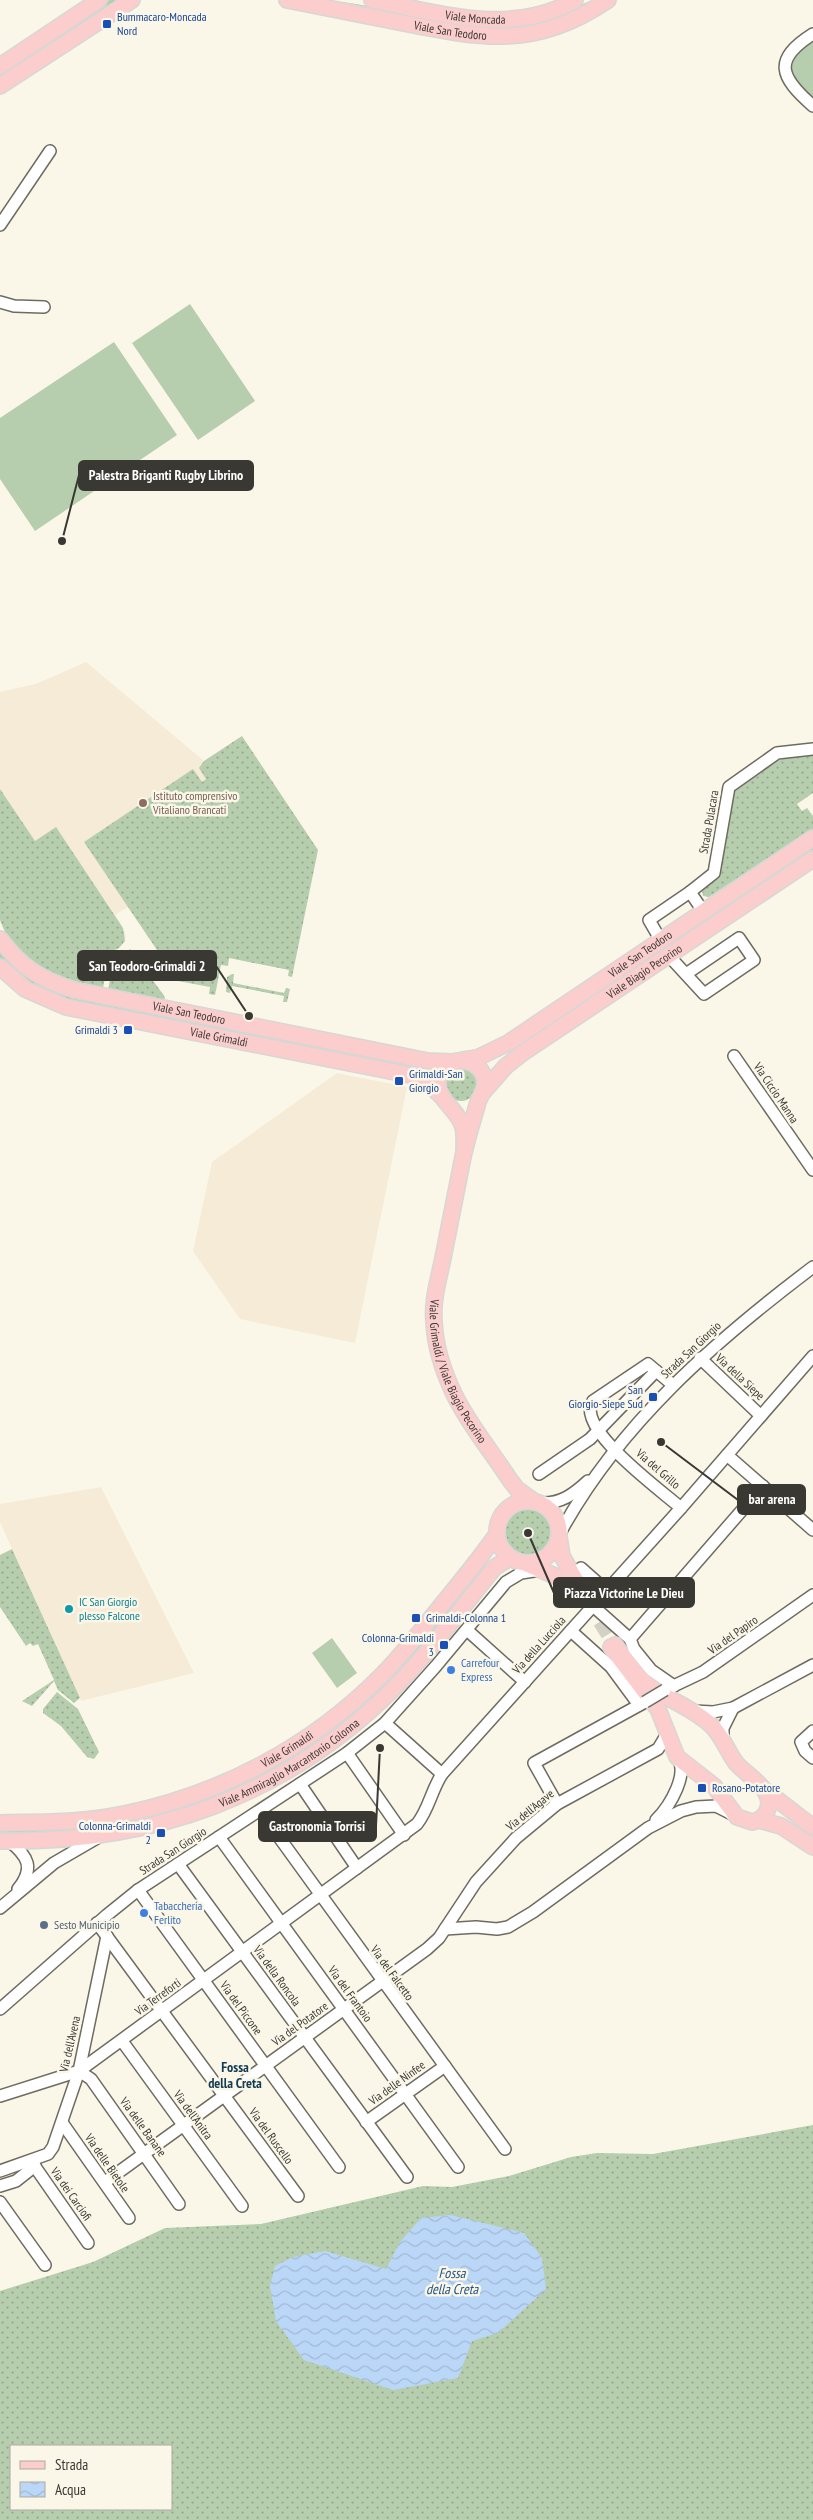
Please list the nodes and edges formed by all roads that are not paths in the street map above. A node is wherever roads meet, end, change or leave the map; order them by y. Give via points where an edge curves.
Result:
1 (99, 0) edge
2 (131, 0) edge
3 (287, 0) edge
4 (372, 0) edge
5 (575, 0) edge
6 (608, 0) edge
7 (813, 34) edge
8 (0, 66) edge
9 (0, 86) edge
10 (813, 106) edge
11 (50, 151) dead end
12 (0, 225) edge
13 (0, 302) edge
14 (44, 307) dead end
15 (813, 748) edge
16 (813, 838) edge
17 (813, 858) edge
18 (690, 892) junction
19 (702, 911) junction
20 (0, 939) edge
21 (660, 939) junction
22 (669, 956) junction
23 (0, 967) edge
24 (686, 974) junction
25 (734, 1056) dead end
26 (458, 1061) junction
27 (481, 1095) junction
28 (444, 1099) junction
29 (464, 1153) junction
30 (813, 1170) edge
31 (813, 1267) edge
32 (813, 1356) edge
33 (700, 1358) junction
34 (656, 1371) junction
35 (673, 1384) junction
36 (761, 1416) junction
37 (598, 1432) junction
38 (616, 1450) junction
39 (726, 1455) junction
40 (603, 1468) junction
41 (539, 1474) dead end
42 (763, 1486) junction
43 (528, 1499) junction
44 (681, 1508) junction
45 (813, 1530) edge
46 (497, 1534) junction
47 (559, 1536) junction
48 (510, 1558) junction
49 (526, 1564) junction
50 (581, 1568) dead end
51 (542, 1570) junction
52 (506, 1582) junction
53 (607, 1591) junction
54 (813, 1595) edge
55 (586, 1601) junction
56 (467, 1630) junction
57 (571, 1631) junction
58 (630, 1639) junction
59 (813, 1665) edge
60 (525, 1682) junction
61 (670, 1688) junction
62 (642, 1703) junction
63 (733, 1708) junction
64 (691, 1710) junction
65 (385, 1723) junction
66 (813, 1731) edge
67 (666, 1732) junction
68 (723, 1741) junction
69 (347, 1753) junction
70 (649, 1754) junction
71 (677, 1756) junction
72 (813, 1758) edge
73 (442, 1774) junction
74 (300, 1784) junction
75 (766, 1791) junction
76 (557, 1804) junction
77 (260, 1811) junction
78 (737, 1817) junction
79 (759, 1820) junction
80 (0, 1823) edge
81 (648, 1828) junction
82 (813, 1828) edge
83 (404, 1835) junction
84 (100, 1836) junction
85 (219, 1837) junction
86 (4, 1841) edge
87 (813, 1847) edge
88 (178, 1864) junction
89 (357, 1868) junction
90 (138, 1890) junction
91 (319, 1896) junction
92 (4, 1904) edge
93 (454, 1916) junction
94 (97, 1923) junction
95 (282, 1923) junction
96 (476, 1927) junction
97 (445, 1929) junction
98 (107, 1936) junction
99 (242, 1952) junction
100 (203, 1981) junction
101 (382, 1983) junction
102 (0, 2009) edge
103 (344, 2009) junction
104 (162, 2011) junction
105 (304, 2038) junction
106 (122, 2041) junction
107 (266, 2066) junction
108 (445, 2066) junction
109 (79, 2071) junction
110 (405, 2094) junction
111 (0, 2096) edge
112 (224, 2096) junction
113 (366, 2122) junction
114 (63, 2124) junction
115 (183, 2125) junction
116 (505, 2150) dead end
117 (145, 2153) junction
118 (33, 2164) junction
119 (339, 2167) dead end
120 (458, 2167) dead end
121 (0, 2171) edge
122 (407, 2177) dead end
123 (105, 2182) junction
124 (0, 2186) edge
125 (298, 2196) dead end
126 (0, 2202) edge
127 (179, 2204) dead end
128 (242, 2206) dead end
129 (130, 2218) dead end
130 (88, 2243) dead end
131 (45, 2265) dead end

1 - 8 main road
2 - 9 main road
3 - 6 main road, Viale San Teodoro via 464,35 502,37 562,25
4 - 5 main road, Viale Moncada via 486,21 540,14
7 - 10 street via 791,50 786,65 789,83
11 - 12 street
13 - 14 street
15 - 18 street, Strada Pulacara via 777,753 729,787 714,873
16 - 19 main road, Viale San Teodoro
17 - 22 main road, Viale Biagio Pecorino
18 - 19 street
18 - 21 street, Strada Pulacara via 649,920
19 - 21 main road, Viale San Teodoro
20 - 26 main road, Viale San Teodoro via 30,971 74,990 420,1059
21 - 26 main road, Viale San Teodoro via 508,1043 482,1056
22 - 24 street
22 - 27 main road, Viale Biagio Pecorino via 524,1052 506,1066
23 - 28 main road, Viale Grimaldi via 25,989 66,1007 410,1075 429,1084
24 - 24 street via 704,994 754,960 739,938
25 - 30 street, Via Ciccio Manna
26 - 27 main road via 472,1063 481,1071 484,1079
26 - 28 main road via 439,1076 438,1086
27 - 28 main road via 472,1105 463,1107
27 - 29 main road
28 - 29 main road, Viale Grimaldi via 463,1127
29 - 43 main road, Viale Grimaldi / Viale Biagio Pecorino via 436,1292 435,1337 442,1364 460,1404
31 - 33 street, Strada San Giorgio via 752,1312
32 - 36 street, Via della Lucciola
33 - 35 street, Strada San Giorgio
33 - 36 street, Via della Siepe
34 - 35 street
34 - 37 street
34 - 37 street via 648,1364 593,1401 590,1416
35 - 38 street, Strada San Giorgio
36 - 39 street, Via della Lucciola
37 - 38 street, Via del Grillo
37 - 41 street
38 - 40 street, Strada San Giorgio
38 - 44 street, Via del Grillo
39 - 42 street
39 - 44 street, Via della Lucciola
40 - 43 street via 566,1498 550,1504
40 - 47 street
42 - 45 street
42 - 58 street
43 - 46 main road via 503,1514
43 - 47 main road via 547,1507 557,1519
44 - 53 street, Via della Lucciola
46 - 48 main road via 501,1548
46 - 80 main road, Viale Grimaldi via 383,1674 337,1716 276,1757 211,1790 146,1809 64,1823
47 - 49 main road via 548,1556
47 - 55 main road via 562,1556
48 - 49 main road
48 - 84 main road, Viale Ammiraglio Marcantonio Colonna via 495,1567 395,1687 348,1730 319,1751 256,1789 220,1805 151,1827
49 - 51 main road
49 - 52 street
50 - 53 street
51 - 52 street, Strada San Giorgio via 521,1573
51 - 55 main road via 560,1578
52 - 56 street, Strada San Giorgio
53 - 55 street, Via della Lucciola
54 - 61 street, Via del Papiro via 702,1672
55 - 57 street, Via della Lucciola
55 - 58 street
56 - 60 street
56 - 65 street, Strada San Giorgio
57 - 60 street, Via della Lucciola
57 - 62 street via 612,1667
58 - 61 street via 651,1670
59 - 63 street
60 - 73 street, Via della Lucciola
61 - 62 street, Via del Papiro, bridge
62 - 76 street via 534,1762
63 - 64 street via 713,1712
63 - 68 street via 723,1728
64 - 67 main road via 672,1716
64 - 67 main road via 670,1701 647,1684 613,1646 658,1709
64 - 68 main road via 711,1725
65 - 69 street, Strada San Giorgio
65 - 73 street
66 - 72 street via 801,1742 805,1752
67 - 70 street via 661,1745
67 - 71 main road
68 - 75 main road via 737,1764
69 - 74 street, Strada San Giorgio
69 - 83 street
70 - 71 street via 662,1751
70 - 76 street, Via dell'Agave
71 - 78 main road via 714,1786
71 - 81 street via 679,1778 675,1794
73 - 83 street, Via della Lucciola via 432,1790 424,1815
74 - 77 street, Strada San Giorgio
74 - 89 street
75 - 79 main road via 768,1809
75 - 82 main road
76 - 93 street, Via dell'Agave via 516,1838 476,1882
77 - 85 street, Strada San Giorgio
77 - 91 street, Via del Falcetto
78 - 79 main road via 747,1822
78 - 81 street via 716,1806 696,1807
79 - 87 main road via 781,1826
81 - 96 street via 508,1927
83 - 89 street, Via della Lucciola
84 - 86 main road, Viale Ammiraglio Marcantonio Colonna
84 - 92 street via 54,1863
85 - 88 street, Strada San Giorgio
85 - 95 street, Via del Frantoio
86 - 92 street via 25,1856 28,1865 25,1880
88 - 90 street, Strada San Giorgio
88 - 99 street, Via della Roncola
89 - 91 street, Via della Lucciola
90 - 94 street, Strada San Giorgio
90 - 100 street, Via del Piccone
91 - 95 street, Via Terreforti
91 - 101 street, Via del Falcetto
93 - 96 street
93 - 97 street, Via del Potatore
94 - 98 street, Via del Ruscello
94 - 102 street, Strada San Giorgio
95 - 99 street, Via Terreforti
95 - 103 street, Via del Frantoio
96 - 97 street
97 - 101 street, Via del Potatore via 427,1949
98 - 104 street, Via del Ruscello
98 - 109 street, Via dell'Avena
99 - 100 street, Via Terreforti
99 - 105 street, Via della Roncola
100 - 104 street, Via Terreforti
100 - 107 street, Via del Piccone
101 - 103 street, Via del Potatore
101 - 108 street, Via del Falcetto
103 - 105 street, Via del Potatore
103 - 110 street, Via del Frantoio
104 - 106 street, Via Terreforti
104 - 112 street, Via del Ruscello
105 - 107 street, Via del Potatore
105 - 113 street, Via della Roncola
106 - 109 street, Via Terreforti
106 - 115 street, Via dell'Anitra
107 - 112 street, Via del Potatore
107 - 119 street, Via del Piccone
108 - 110 street, Via delle Ninfee
108 - 116 street, Via del Falcetto
109 - 111 street, Via Terreforti
109 - 114 street, Via dell'Avena
109 - 117 street, Via delle Banane via 91,2079
110 - 113 street, Via delle Ninfee
110 - 120 street, Via del Frantoio
112 - 115 street, Via del Potatore
112 - 125 street, Via del Ruscello
113 - 122 street, Via della Roncola
114 - 118 street, Via dell'Avena via 48,2154
114 - 123 street, Via delle Bietole
115 - 117 street, Via del Potatore
115 - 128 street, Via dell'Anitra
117 - 123 street, Via del Potatore
117 - 127 street, Via delle Banane
118 - 121 street
118 - 124 street via 16,2181
118 - 130 street, Via dei Carciofi
123 - 129 street, Via delle Bietole
126 - 131 street

